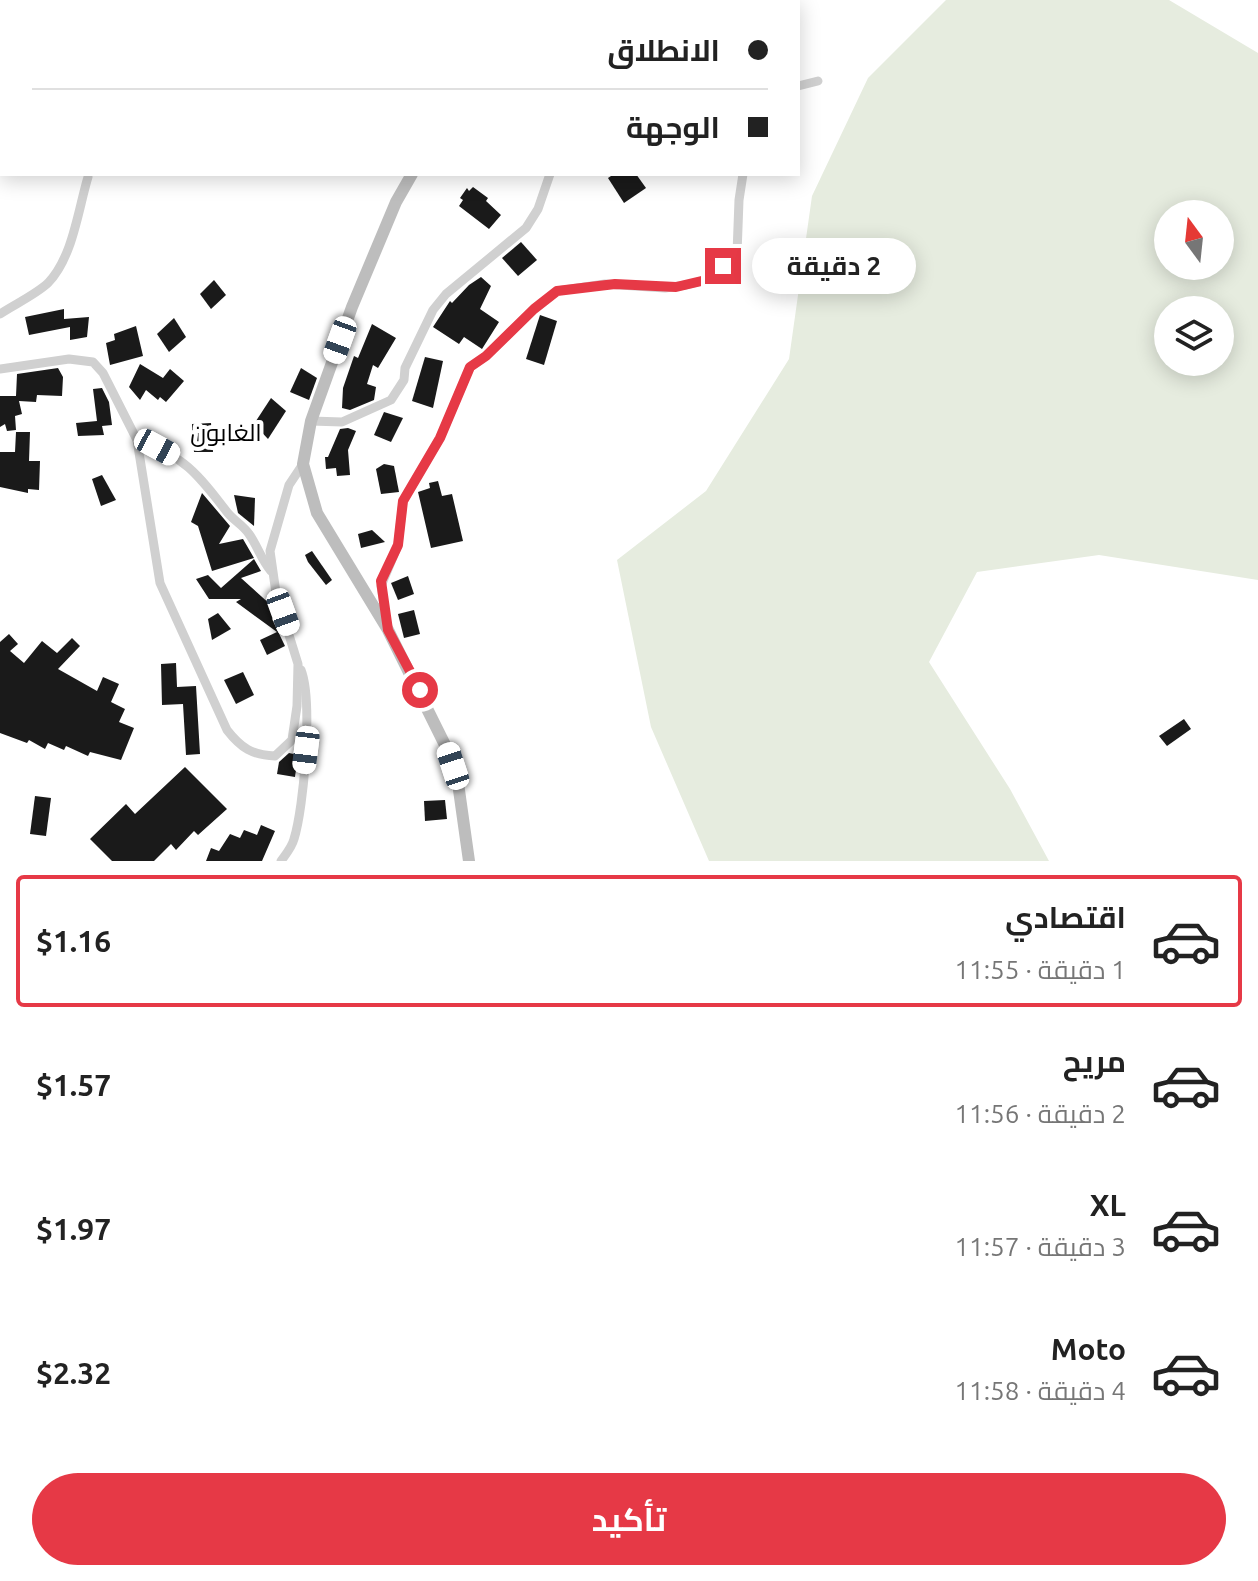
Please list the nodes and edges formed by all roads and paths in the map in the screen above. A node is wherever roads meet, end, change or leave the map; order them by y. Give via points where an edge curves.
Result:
1 (818, 81) dead end
2 (800, 86) edge
3 (411, 176) edge
4 (549, 176) edge
5 (743, 176) edge
6 (88, 177) dead end
7 (0, 314) edge
8 (0, 369) edge
9 (311, 421) junction
10 (137, 440) junction
11 (303, 464) junction
12 (271, 571) junction
13 (388, 630) junction
14 (298, 664) junction
15 (281, 861) edge
16 (469, 861) edge

1 - 2 street
3 - 9 main road via 352,307
4 - 9 street via 526,228 433,310 391,400 342,422
5 - 13 street via 737,254 710,279 665,288 615,284 557,291 470,367 440,438 401,508 398,545 381,586
6 - 7 street via 60,265 47,283
8 - 10 street via 69,359 93,362
9 - 11 main road
10 - 12 street via 195,470 250,535
10 - 14 street via 160,583 219,714 247,750 275,756 292,740
11 - 12 street via 295,471 279,512
11 - 13 main road via 322,521
12 - 14 street
13 - 16 main road via 447,749 458,783
14 - 15 street via 307,710 306,750 293,842

